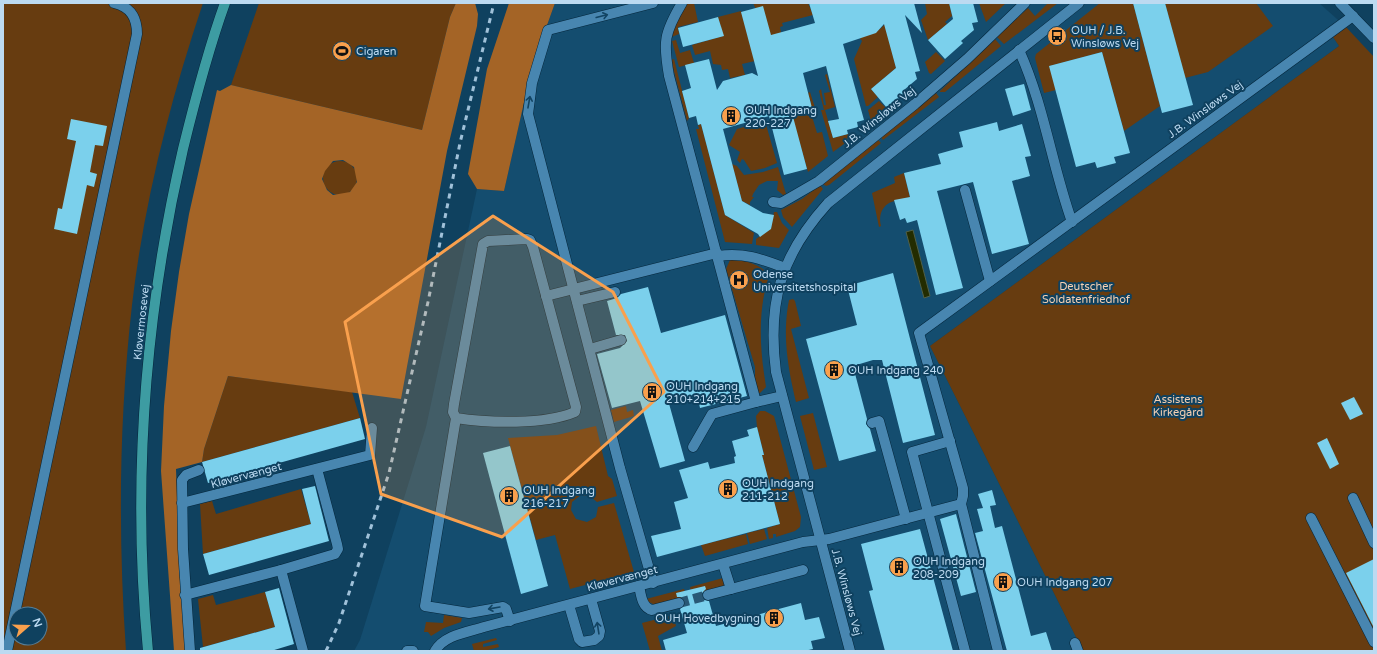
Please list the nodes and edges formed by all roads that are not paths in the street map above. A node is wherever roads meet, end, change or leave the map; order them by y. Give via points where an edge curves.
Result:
1 (114, 3) edge
2 (225, 3) edge
3 (653, 3) edge
4 (1026, 3) edge
5 (1079, 3) edge
6 (1340, 3) edge
7 (680, 4) edge
8 (1353, 16) junction
9 (1374, 38) edge
10 (1019, 50) junction
11 (965, 190) dead end
12 (773, 202) dead end
13 (1072, 222) junction
14 (717, 255) junction
15 (785, 268) junction
16 (990, 281) junction
17 (574, 289) junction
18 (615, 292) dead end
19 (546, 296) junction
20 (577, 302) junction
21 (621, 340) dead end
22 (590, 349) junction
23 (782, 396) junction
24 (756, 402) junction
25 (456, 418) junction
26 (872, 423) dead end
27 (372, 428) dead end
28 (950, 442) junction
29 (693, 447) dead end
30 (317, 469) junction
31 (199, 470) dead end
32 (1353, 498) dead end
33 (182, 503) junction
34 (960, 504) junction
35 (928, 512) junction
36 (906, 518) junction
37 (1311, 518) dead end
38 (821, 540) junction
39 (1374, 543) edge
40 (723, 564) junction
41 (281, 570) junction
42 (803, 570) dead end
43 (653, 582) junction
44 (639, 586) junction
45 (731, 590) junction
46 (185, 594) junction
47 (708, 595) tunnel mouth
48 (591, 599) junction
49 (679, 603) tunnel mouth
50 (569, 605) junction
51 (510, 621) junction
52 (1374, 642) edge
53 (8, 651) edge
54 (148, 651) edge
55 (190, 651) edge
56 (303, 651) edge
57 (407, 651) edge
58 (413, 651) edge
59 (435, 651) edge
60 (850, 651) edge
61 (965, 651) edge
62 (998, 651) edge

1 - 53 street via 128,9 135,16 137,34
2 - 54 main road, Kløvermosevej via 187,133 156,286 142,456 142,538
17 -> 3 street via 534,140 528,110 532,83 548,30
4 - 12 street, J.B. Winsløws Vej via 914,104 819,181 781,203
5 - 10 street, J.B. Winsløws Vej
6 - 8 street
7 - 14 street via 670,23 664,49
8 - 9 street
8 - 13 street, J.B. Winsløws Vej
10 - 13 street via 1033,84 1057,177
10 - 15 street, J.B. Winsløws Vej via 828,203 800,237
11 - 16 street
13 - 16 street, J.B. Winsløws Vej
14 - 15 street via 747,255
14 - 17 street
14 - 24 street
15 - 23 street, J.B. Winsløws Vej via 777,292 772,345
16 - 28 street, J.B. Winsløws Vej via 919,333
17 - 19 street
17 - 20 street
18 - 20 street
19 - 25 street via 576,407 575,412 525,421
19 - 25 street via 530,240 485,242 454,404 453,412
20 - 22 street
21 - 22 street
22 - 43 street via 620,468
23 - 24 street
23 - 38 street, J.B. Winsløws Vej
24 - 29 street via 712,414
51 -> 25 street via 503,607 469,613 425,606
26 - 36 street via 879,421
27 - 30 street, Kløvervænget via 370,455
28 - 34 street, J.B. Winsløws Vej via 963,488
28 - 35 street via 912,452
30 - 33 street, Kløvervænget
30 - 41 street via 337,552
31 - 33 street, Kløvervænget via 182,478
32 - 39 street
33 - 46 street, Kløvervænget
34 - 35 street, J.B. Winsløws Vej
34 - 62 street
35 - 36 street, J.B. Winsløws Vej
35 - 61 street
36 - 38 street, J.B. Winsløws Vej
37 - 52 street
38 - 40 street, Kløvervænget via 804,542
38 - 60 street, J.B. Winsløws Vej
40 - 43 street, Kløvervænget
40 - 45 street
41 - 46 street
41 - 56 street
42 - 45 street
43 - 44 street, Kløvervænget
44 - 48 street, Kløvervænget
44 - 49 street via 648,609
45 - 47 street
46 - 55 street, Kløvervænget
48 - 50 street, Kløvervænget
50 -> 48 street via 579,639 582,642 594,640 600,631
50 - 51 street, Kløvervænget
51 - 59 street, Kløvervænget via 452,637
57 - 58 street

